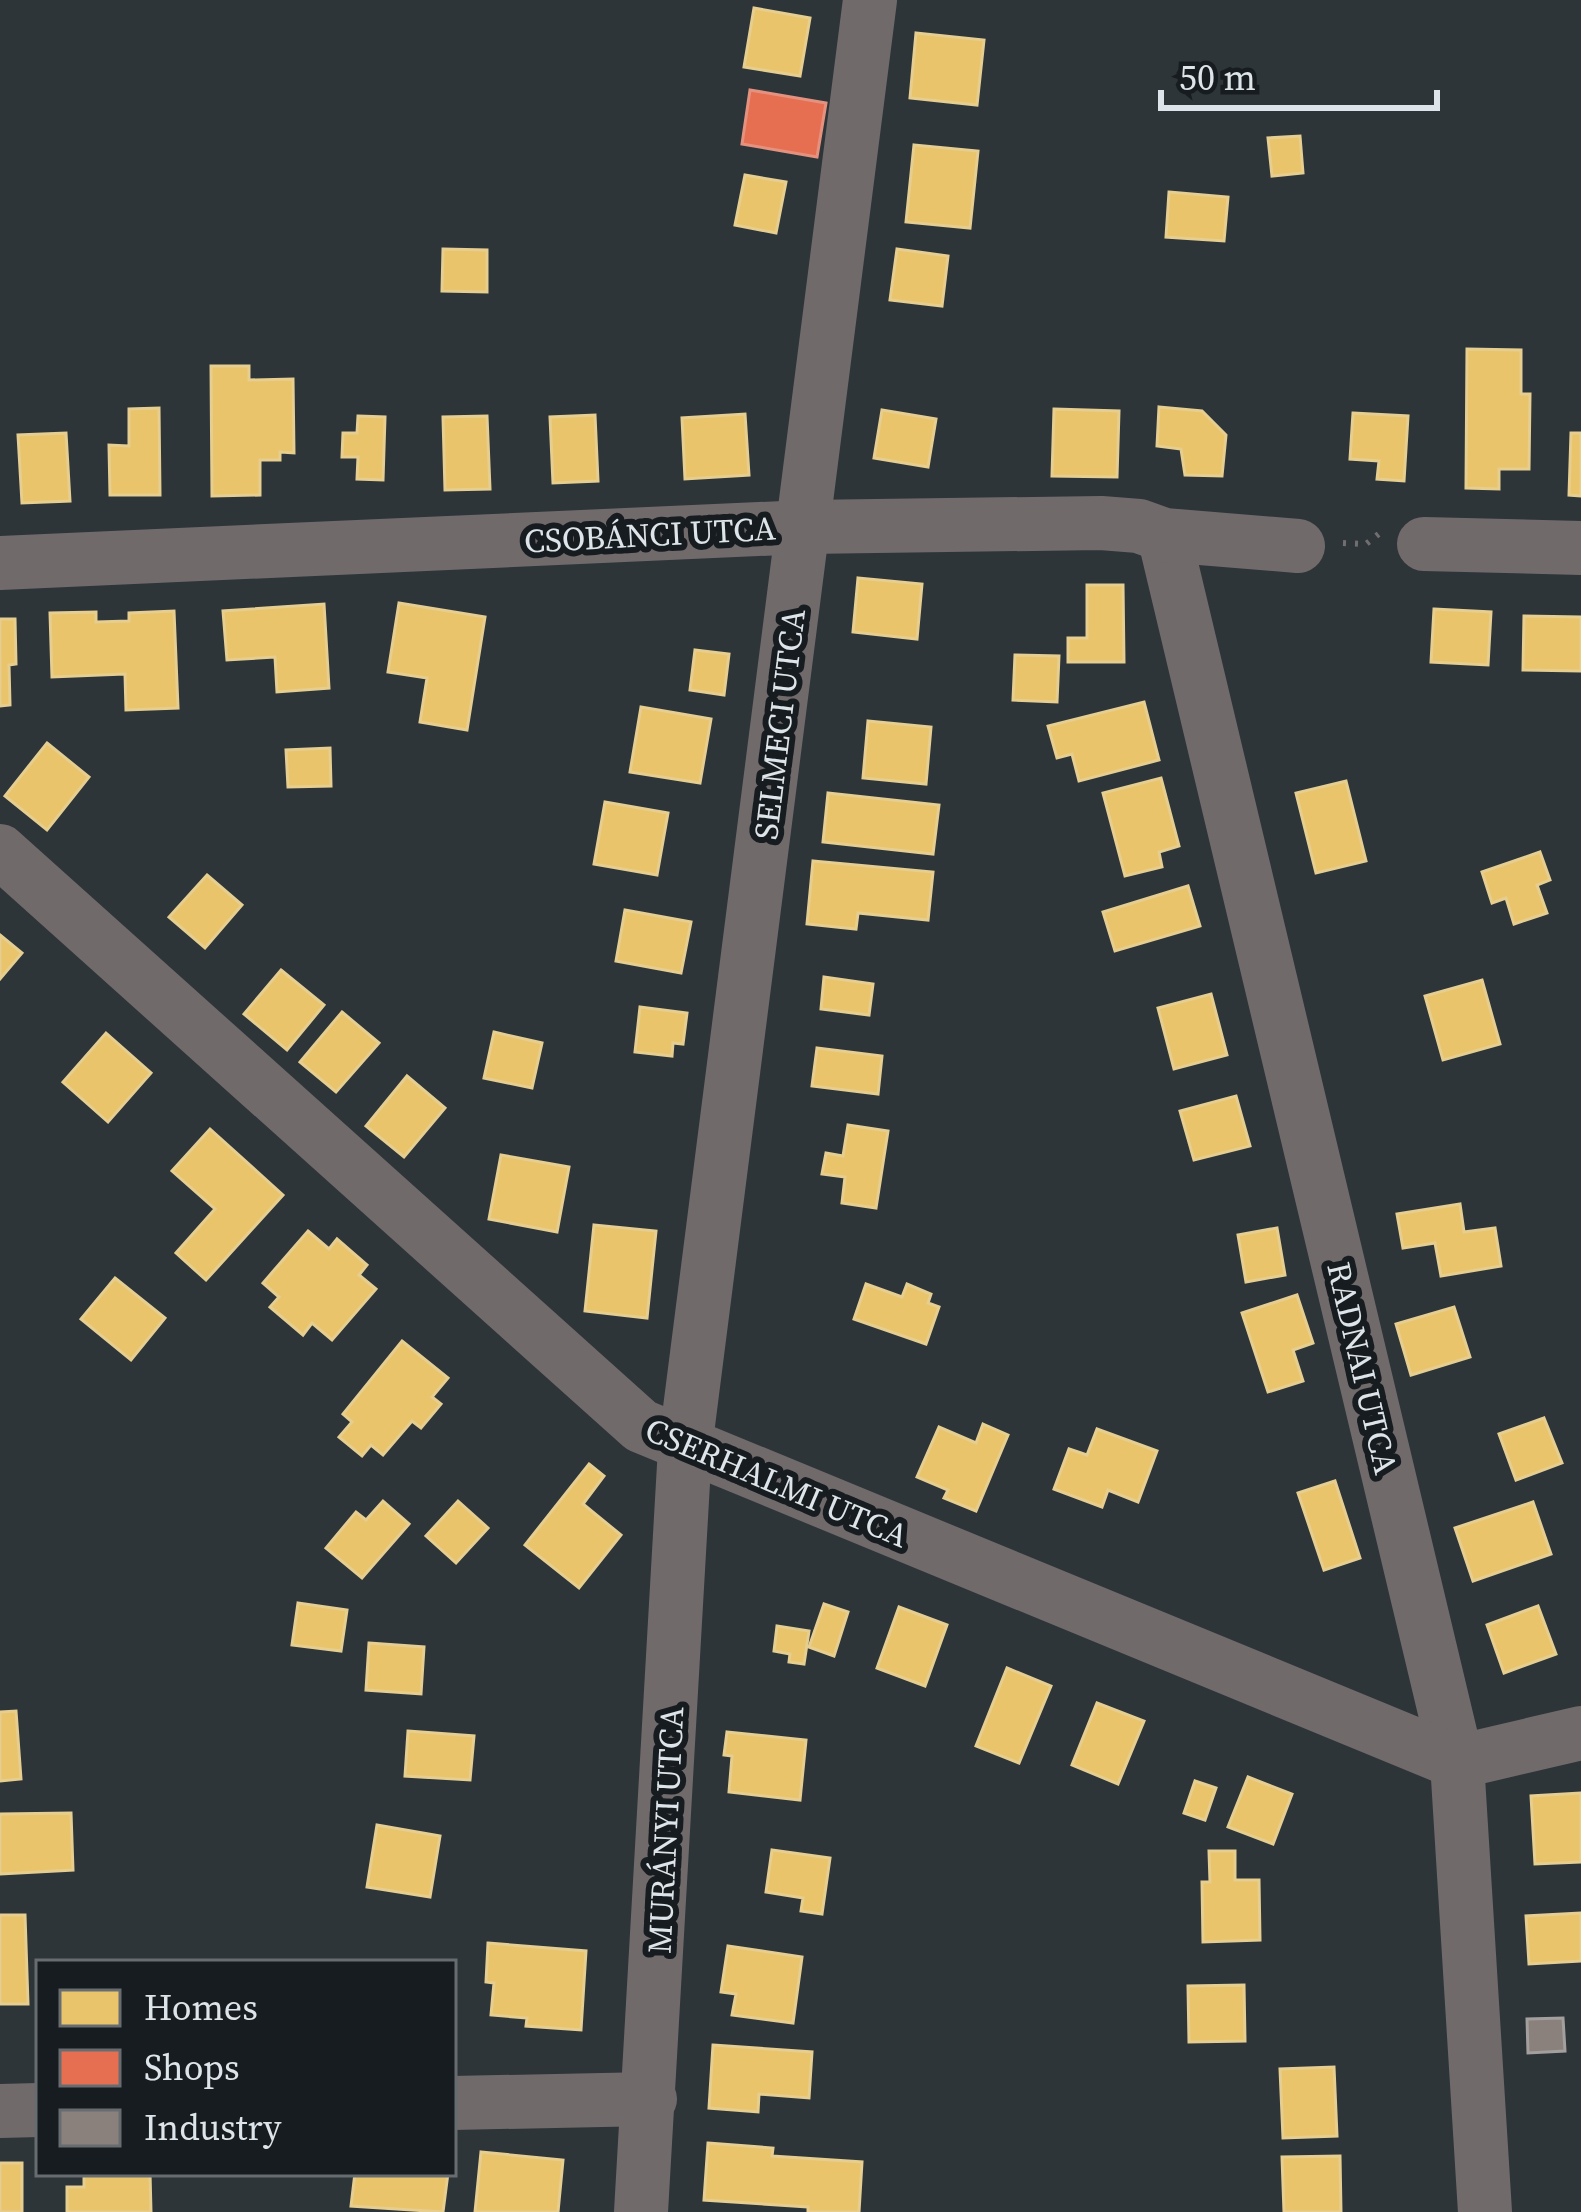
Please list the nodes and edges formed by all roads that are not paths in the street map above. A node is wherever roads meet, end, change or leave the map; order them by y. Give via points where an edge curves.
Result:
1 (871, 0) edge
2 (805, 527) junction
3 (1165, 536) junction
4 (1424, 544) road end
5 (1298, 546) road end
6 (1581, 548) edge
7 (0, 563) edge
8 (0, 851) edge
9 (685, 1448) junction
10 (1581, 1732) edge
11 (1457, 1762) junction
12 (650, 2099) junction
13 (456, 2102) edge
14 (36, 2110) edge
15 (0, 2111) edge
16 (641, 2212) edge
17 (1484, 2212) edge

1 - 2 street, SELMECI UTCA
2 - 3 street, CSOBÁNCI UTCA via 1101,523
2 - 7 street, CSOBÁNCI UTCA
2 - 9 street, SELMECI UTCA
3 - 5 street, CSOBÁNCI UTCA
3 - 11 street, RADNAI UTCA
4 - 6 street
8 - 9 street, CSERHALMI UTCA via 640,1426
9 - 11 street, CSERHALMI UTCA
9 - 12 street, MURÁNYI UTCA
10 - 11 street
11 - 17 street, RADNAI UTCA
12 - 13 street
12 - 16 street, MURÁNYI UTCA
14 - 15 street

